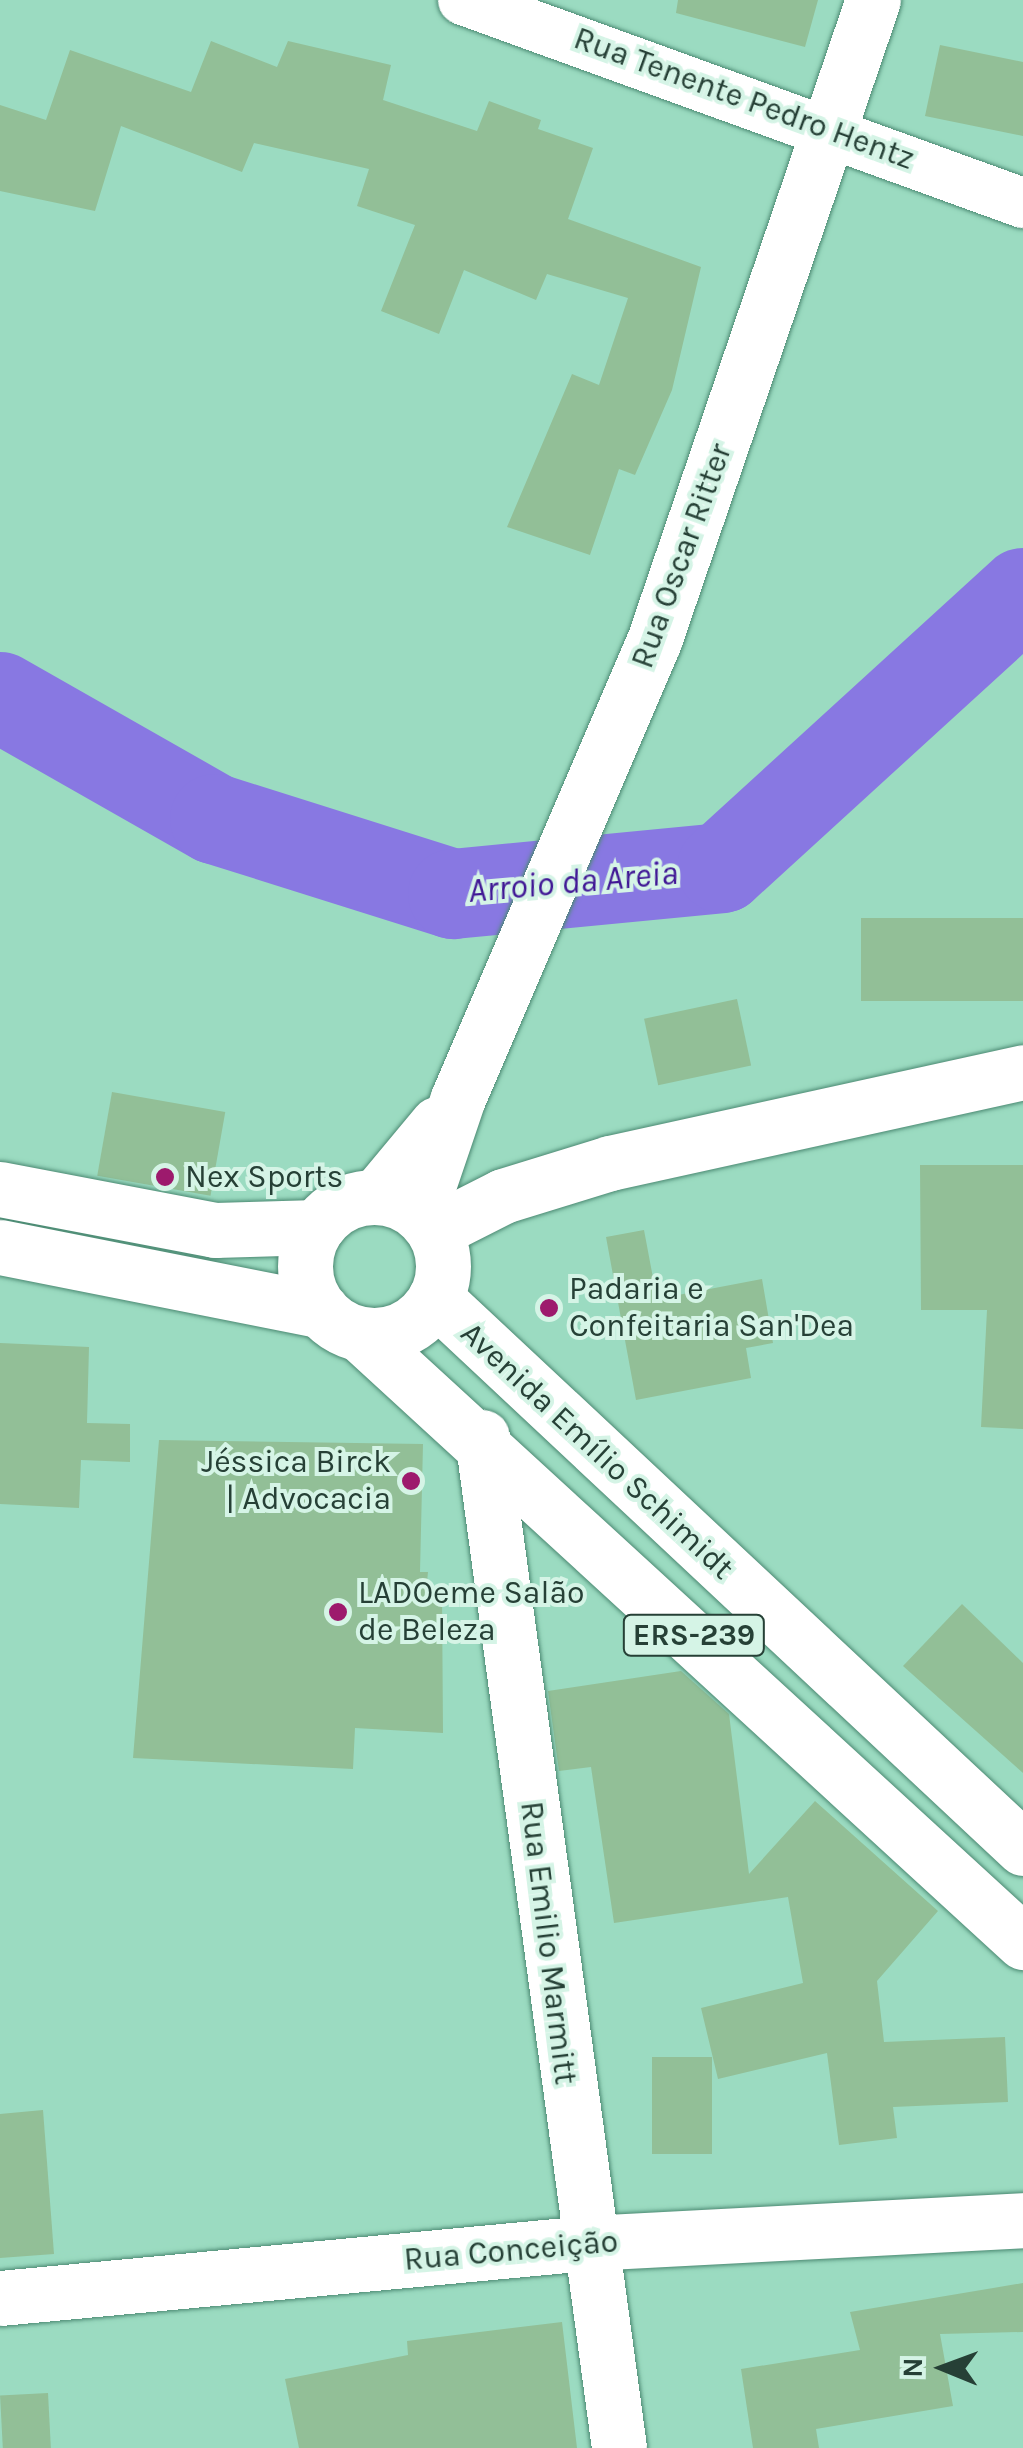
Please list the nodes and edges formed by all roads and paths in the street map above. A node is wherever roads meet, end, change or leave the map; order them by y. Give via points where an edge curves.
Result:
1 (464, 0) edge
2 (873, 0) edge
3 (830, 127) junction
4 (1023, 203) edge
5 (1023, 1072) edge
6 (0, 1190) edge
7 (410, 1213) junction
8 (317, 1226) junction
9 (0, 1247) edge
10 (435, 1298) junction
11 (341, 1322) junction
12 (482, 1437) junction
13 (810, 1651) junction
14 (766, 1702) junction
15 (1023, 1848) edge
16 (1023, 1942) edge
17 (1023, 2220) edge
18 (587, 2243) junction
19 (0, 2298) edge
20 (619, 2448) edge

1 - 3 street, Rua Tenente Pedro Hentz
2 - 3 main road, Rua Oscar Ritter
3 - 4 street, Rua Tenente Pedro Hentz
3 - 7 main road, Rua Oscar Ritter via 654,641
5 - 7 main road
6 - 8 main road via 215,1230
7 - 8 main road via 333,1210
7 - 10 main road via 442,1276
8 - 11 main road via 306,1270
9 - 11 main road, ERS-239
10 - 11 main road via 403,1328
10 - 13 main road, Avenida Emílio Schimidt / ERS-239
11 - 12 main road, ERS-239
12 - 14 main road, ERS-239
12 - 18 main road, Rua Emilio Marmitt
13 - 14 main road
13 - 15 main road, Avenida Emílio Schimidt / ERS-239
14 - 16 main road, ERS-239
17 - 18 main road, Rua Conceição
18 - 19 main road, Rua Conceição
18 - 20 main road, Rua Emilio Marmitt

